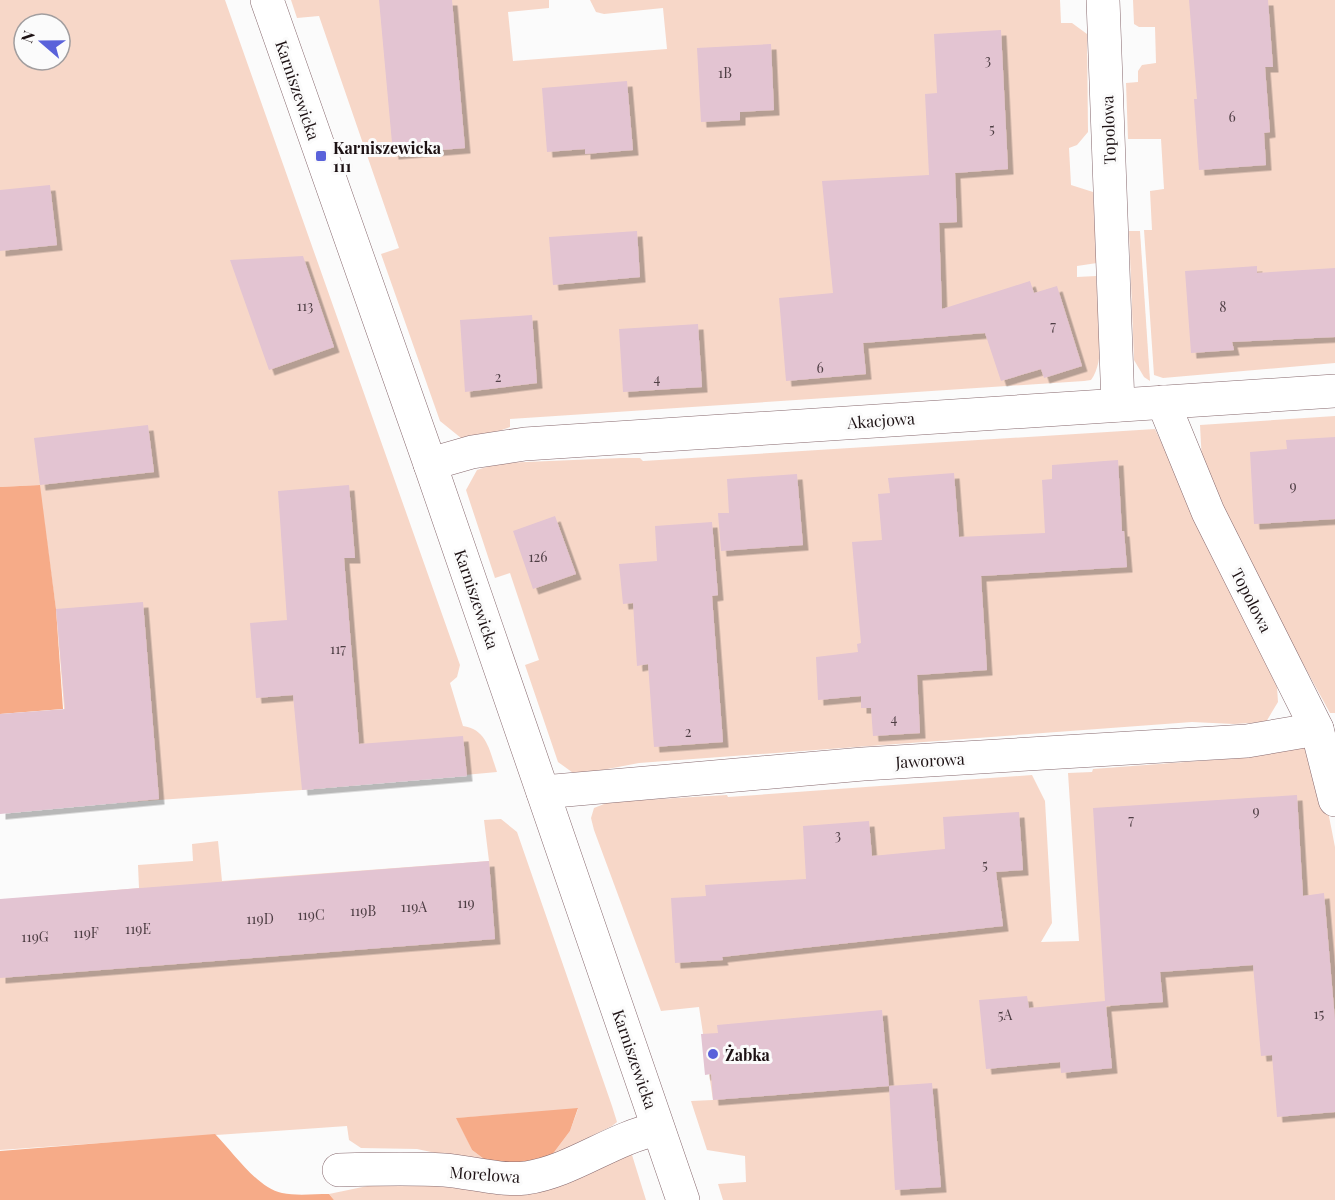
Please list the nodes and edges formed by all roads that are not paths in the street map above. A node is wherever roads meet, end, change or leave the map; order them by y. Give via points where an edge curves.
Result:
1 (267, 0) edge
2 (1103, 0) edge
3 (1335, 391) edge
4 (1163, 402) junction
5 (1118, 405) junction
6 (430, 464) junction
7 (1317, 729) junction
8 (543, 792) junction
9 (1335, 800) edge
10 (658, 1129) junction
11 (339, 1170) dead end
12 (683, 1200) edge

1 - 6 street, Karniszewicka
2 - 5 street, Topolowa
3 - 4 street, Akacjowa
4 - 5 street, Akacjowa
4 - 7 street, Topolowa via 1208,512
5 - 6 street, Akacjowa via 525,444 472,452
6 - 8 street, Karniszewicka
7 - 8 street, Jaworowa via 1247,741 863,764
7 - 9 street, Topolowa
8 - 10 street, Karniszewicka
10 - 11 street, Morelowa via 631,1136 557,1170 525,1178 445,1170
10 - 12 street, Karniszewicka

